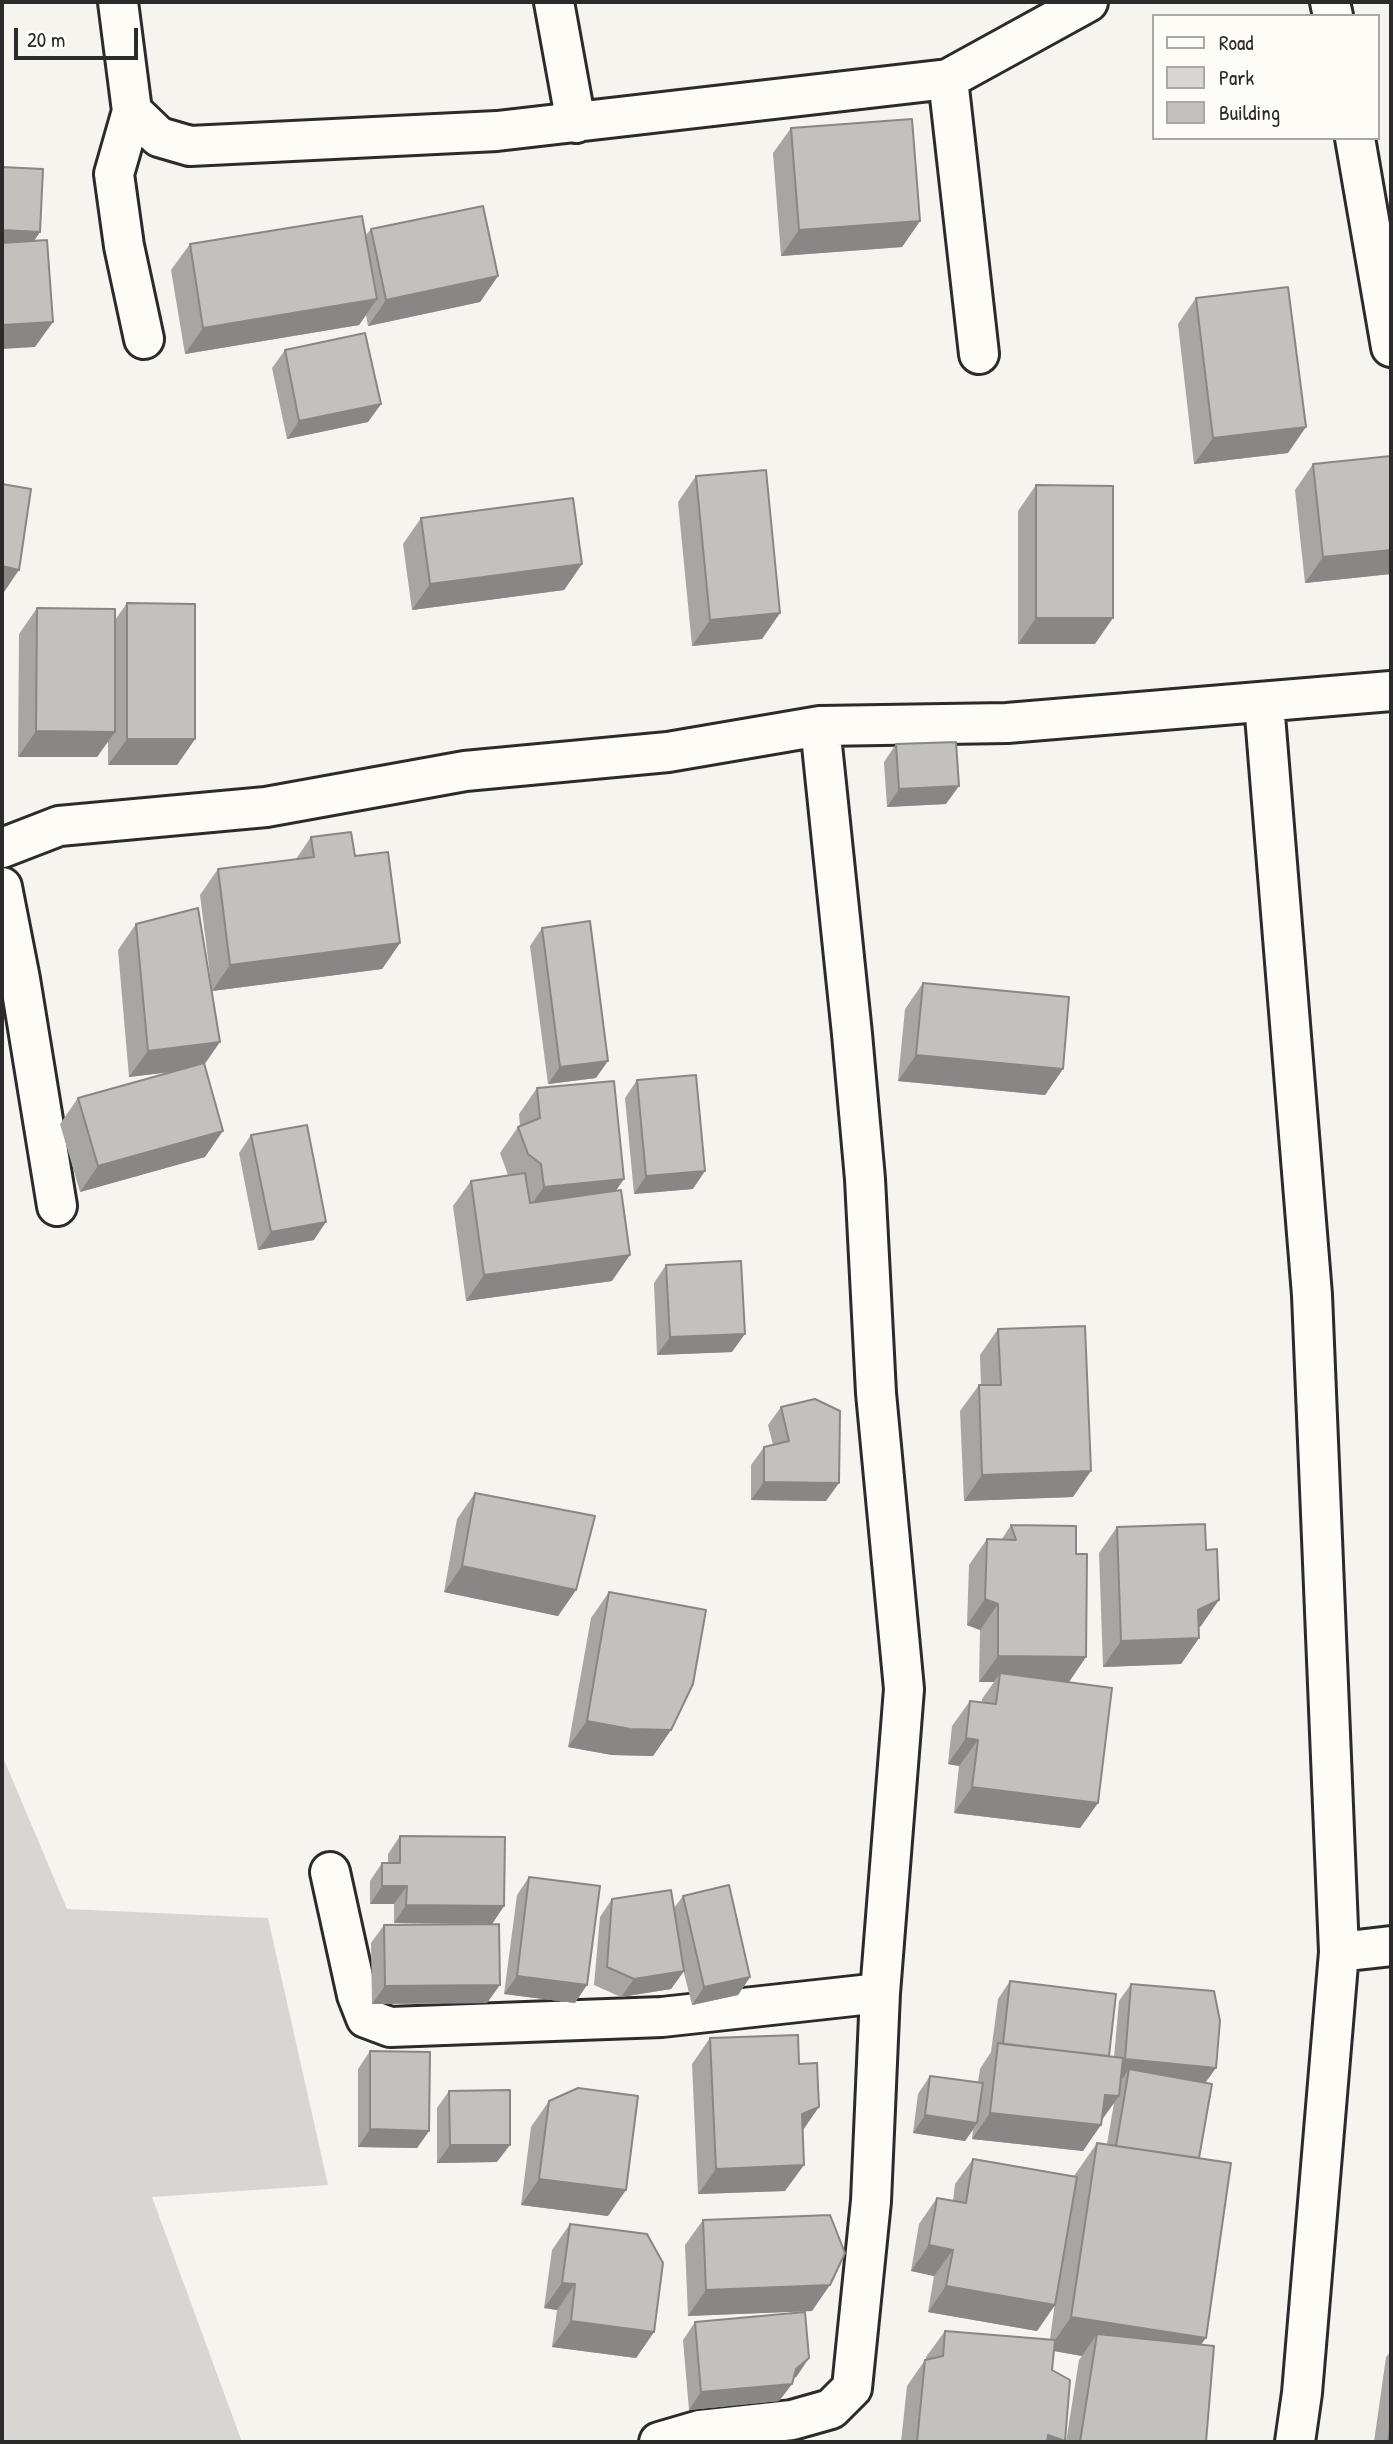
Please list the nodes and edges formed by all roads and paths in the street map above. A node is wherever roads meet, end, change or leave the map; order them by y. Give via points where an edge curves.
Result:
1 (118, 2) edge
2 (554, 2) edge
3 (1087, 2) edge
4 (948, 79) junction
5 (132, 111) junction
6 (576, 123) junction
7 (1354, 140) edge
8 (144, 340) dead end
9 (1391, 347) edge
10 (979, 354) dead end
11 (1391, 691) edge
12 (1264, 703) junction
13 (820, 726) junction
14 (2, 848) edge
15 (2, 887) edge
16 (57, 1206) dead end
17 (330, 1872) dead end
18 (1391, 1946) edge
19 (1339, 1952) junction
20 (880, 1993) junction
21 (659, 2442) edge
22 (1295, 2442) edge

1 - 5 street
2 - 6 street
3 - 4 street
4 - 6 street
4 - 10 street
5 - 6 street via 159,137 190,146
5 - 8 street via 114,174
7 - 9 street
11 - 12 street
12 - 13 street via 1007,723
12 - 19 street via 1312,1295
13 - 14 street via 668,752 465,771 266,807 59,826
13 - 20 street via 865,1179 876,1394 904,1689
15 - 16 street
17 - 20 street via 357,1996 366,2018 390,2027 662,2017
18 - 19 street
19 - 22 street
20 - 21 street via 871,2201 852,2388 831,2409 792,2420 700,2430

